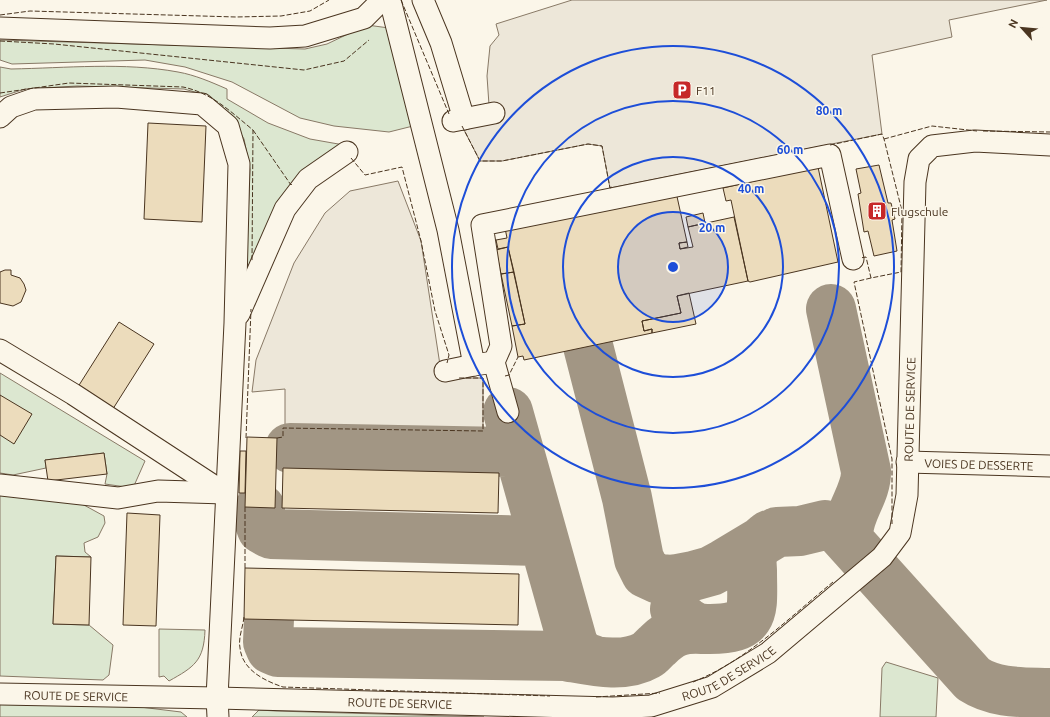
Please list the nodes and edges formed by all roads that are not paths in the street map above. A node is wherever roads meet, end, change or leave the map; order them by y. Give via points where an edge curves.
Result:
1 (382, 0) edge
2 (390, 0) edge
3 (423, 0) edge
4 (0, 28) edge
5 (494, 112) dead end
6 (0, 117) edge
7 (1050, 145) edge
8 (347, 152) dead end
9 (853, 259) dead end
10 (235, 323) junction
11 (0, 350) edge
12 (484, 363) junction
13 (445, 371) dead end
14 (508, 412) dead end
15 (907, 462) junction
16 (1050, 466) edge
17 (0, 485) edge
18 (226, 494) junction
19 (0, 694) edge
20 (218, 707) edge

1 - 4 street via 364,18 305,36 270,38
2 - 12 street
3 - 5 street via 441,43 458,120
6 - 10 street via 11,107 34,99 116,97 202,104 228,126 239,164
7 - 15 street, ROUTE DE SERVICE via 975,141 932,146 919,159 915,182
8 - 10 street via 308,179 285,210
9 - 12 street via 830,154 482,225 501,346
10 - 18 street
11 - 18 street via 73,394
12 - 13 street
12 - 14 street
15 - 16 street, VOIES DE DESSERTE
15 - 20 street, ROUTE DE SERVICE via 907,495 900,533 882,557 768,653 712,687 651,706 612,708
17 - 18 street via 118,498 158,491
18 - 20 street
19 - 20 street, ROUTE DE SERVICE

